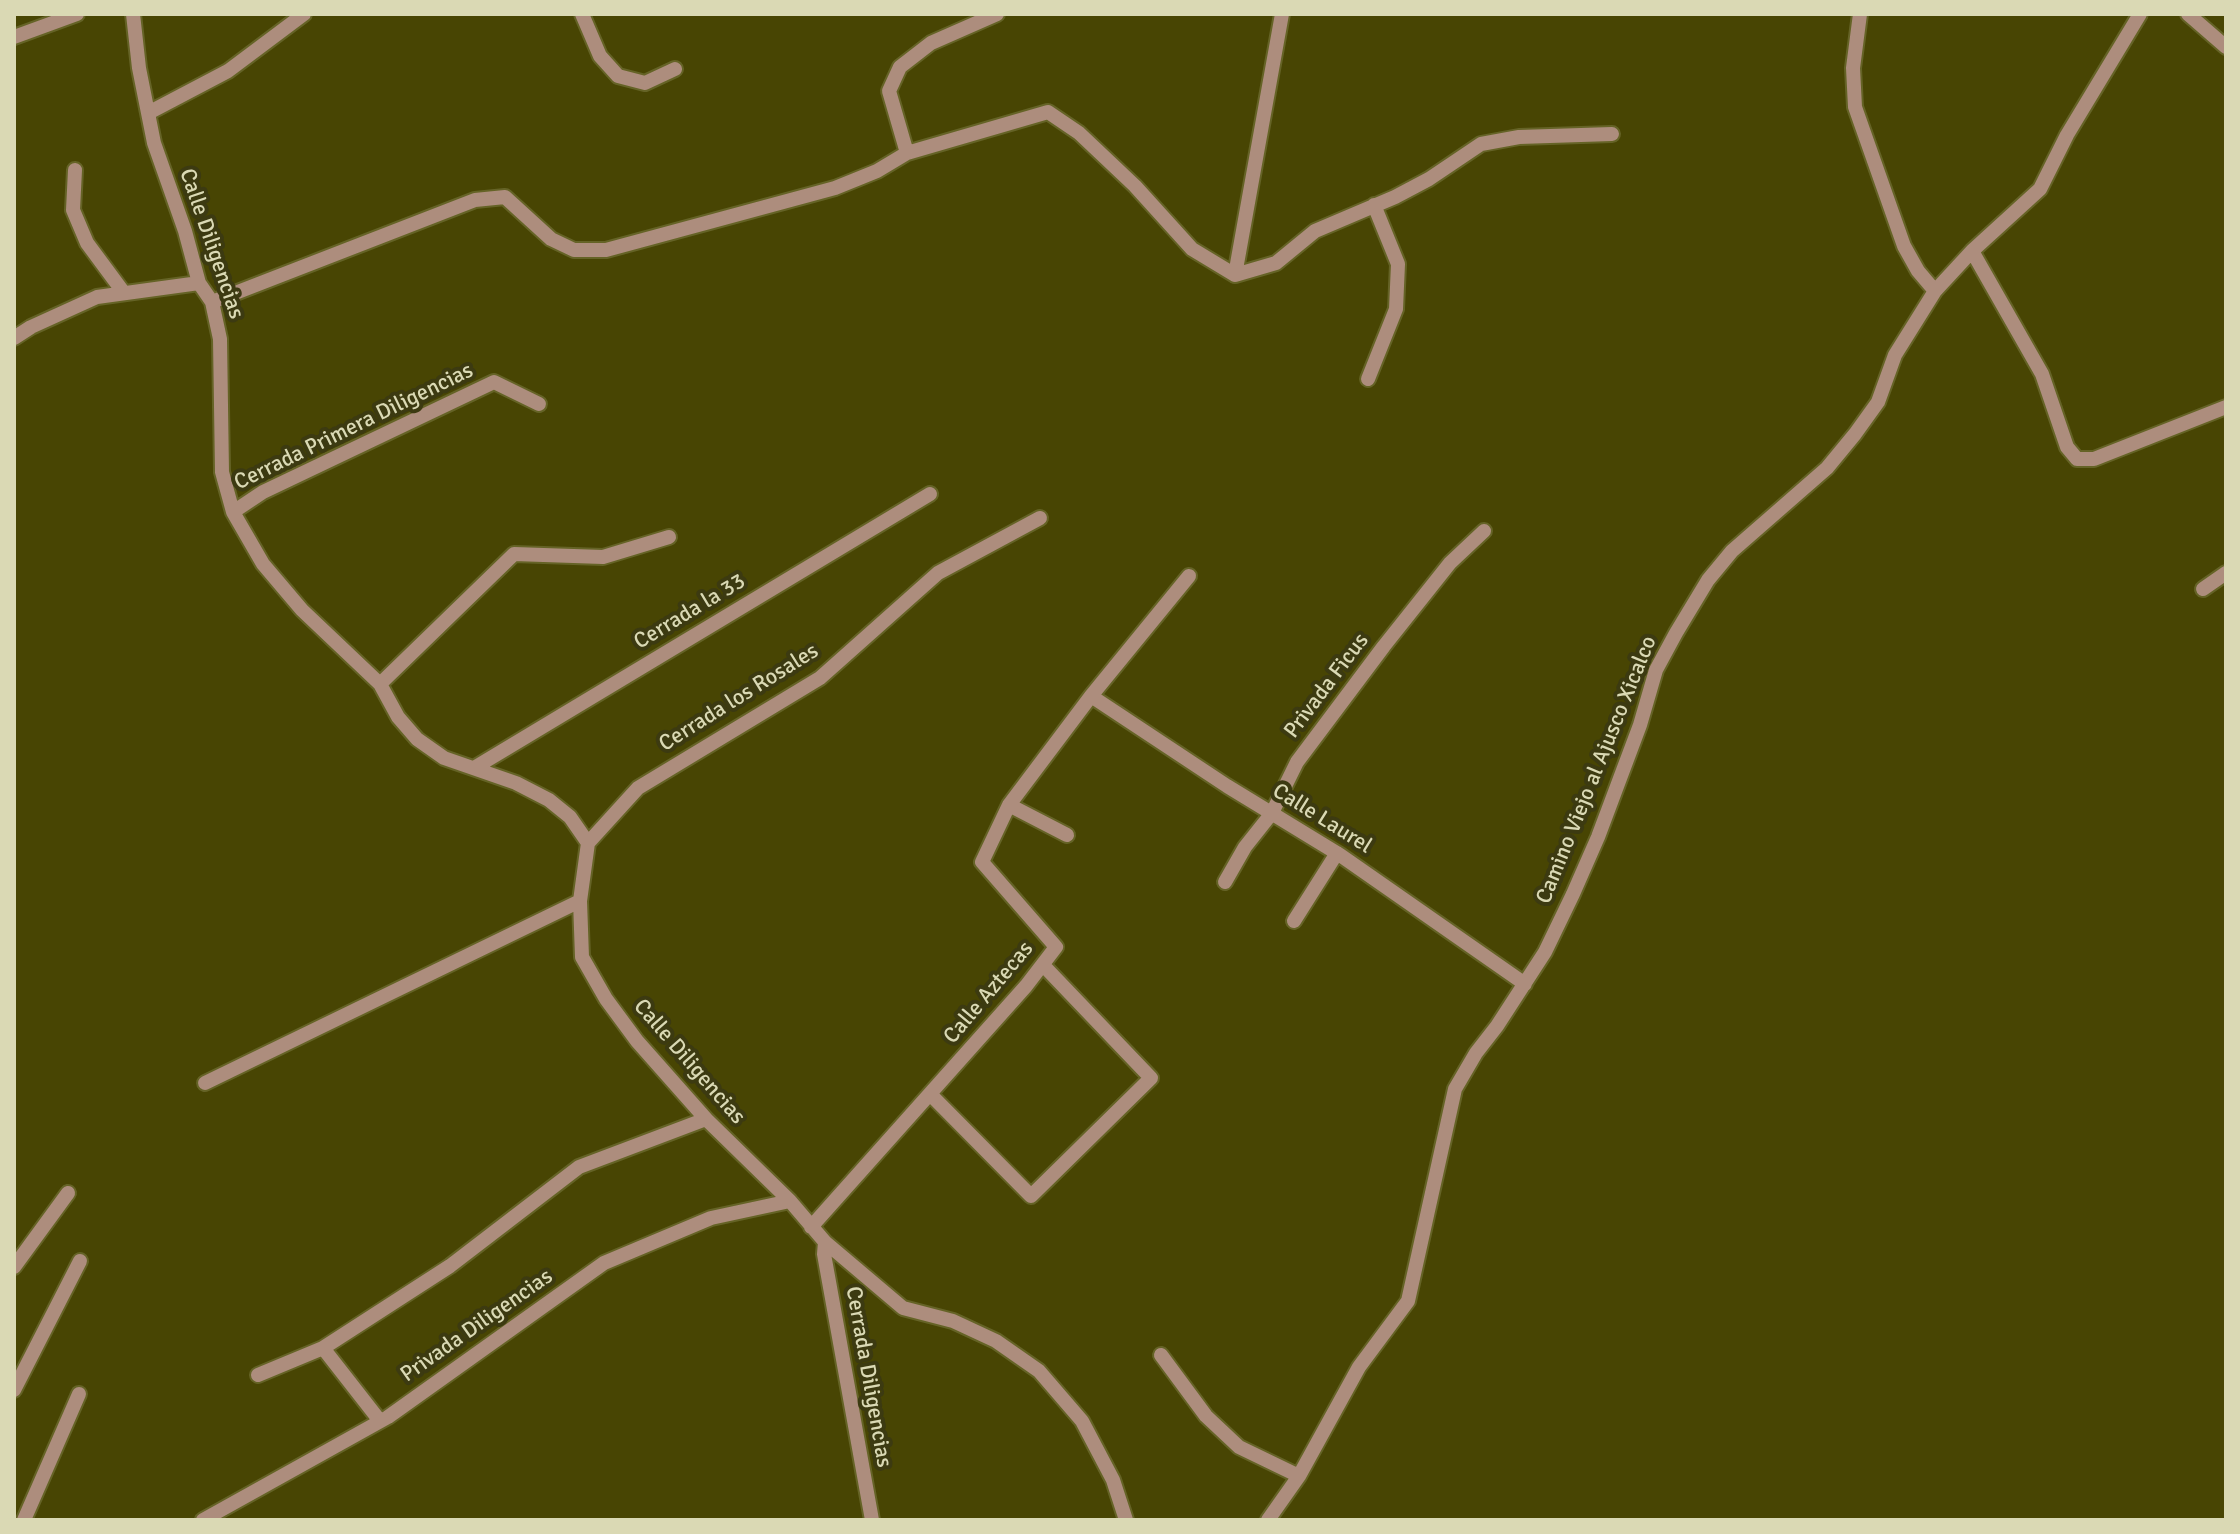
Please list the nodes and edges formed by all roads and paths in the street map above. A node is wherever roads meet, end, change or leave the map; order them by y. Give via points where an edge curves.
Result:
1 (77, 14) edge
2 (133, 14) edge
3 (304, 14) edge
4 (582, 14) edge
5 (997, 14) edge
6 (1282, 14) edge
7 (1860, 14) edge
8 (2140, 14) edge
9 (2188, 14) edge
10 (14, 37) edge
11 (2226, 47) edge
12 (675, 69) dead end
13 (150, 112) junction
14 (1612, 134) dead end
15 (907, 153) junction
16 (75, 170) dead end
17 (1374, 205) junction
18 (1972, 251) junction
19 (1235, 275) junction
20 (199, 283) junction
21 (1935, 291) junction
22 (124, 293) junction
23 (212, 302) junction
24 (14, 338) edge
25 (1368, 379) dead end
26 (539, 404) dead end
27 (2226, 407) edge
28 (930, 494) dead end
29 (233, 512) junction
30 (1040, 518) dead end
31 (1484, 531) dead end
32 (669, 537) dead end
33 (2226, 573) edge
34 (1189, 576) dead end
35 (2203, 589) dead end
36 (380, 684) junction
37 (1091, 696) junction
38 (474, 768) junction
39 (1009, 805) junction
40 (1272, 813) junction
41 (1067, 835) dead end
42 (588, 843) junction
43 (1337, 853) junction
44 (1225, 882) dead end
45 (580, 901) junction
46 (1294, 921) dead end
47 (1043, 965) junction
48 (1525, 984) junction
49 (205, 1083) dead end
50 (930, 1094) junction
51 (706, 1119) junction
52 (68, 1193) dead end
53 (790, 1201) junction
54 (811, 1227) junction
55 (825, 1242) junction
56 (80, 1261) dead end
57 (14, 1267) edge
58 (323, 1348) junction
59 (1161, 1355) dead end
60 (258, 1375) dead end
61 (14, 1390) edge
62 (79, 1394) dead end
63 (380, 1421) junction
64 (1299, 1476) junction
65 (24, 1520) edge
66 (203, 1520) edge
67 (872, 1520) edge
68 (1126, 1520) edge
69 (1268, 1520) edge

1 - 10 street
2 - 13 street, Calle Diligencias
3 - 13 street via 228,71
4 - 12 street via 600,56 618,76 645,83
5 - 15 street via 931,43 900,67 889,91
6 - 19 street
7 - 21 street via 1853,68 1855,107 1904,246
8 - 18 street, Camino Viejo al Ajusco Xicalco via 2040,189
9 - 11 street
13 - 20 street, Calle Diligencias via 154,143
14 - 17 street via 1519,137 1481,144 1429,179
15 - 19 street via 1048,112 1079,133 1135,186 1192,249
15 - 23 street via 835,188 606,250 574,250 551,239 505,197 475,200
16 - 22 street via 73,210 87,243
17 - 19 street via 1315,231 1276,263
17 - 25 street via 1398,264 1396,309
18 - 21 street, Camino Viejo al Ajusco Xicalco
18 - 27 street via 2042,374 2067,447 2077,459 2094,459
20 - 22 street
20 - 23 street, Calle Diligencias
21 - 48 street, Camino Viejo al Ajusco Xicalco via 1895,355 1878,402 1855,434 1827,468 1732,551 1676,633 1656,670 1598,837 1557,929
22 - 24 street via 97,297
23 - 29 street, Calle Diligencias via 220,339 222,472
26 - 29 street, Cerrada Primera Diligencias via 494,382 263,492
28 - 38 street, Cerrada la 33
29 - 36 street, Calle Diligencias via 263,564 302,610
30 - 42 street, Cerrada los Rosales via 938,573 820,678 638,788
31 - 40 street, Privada Ficus via 1450,563 1384,646 1297,762
32 - 36 street via 603,557 514,554
33 - 35 street
34 - 37 street, Calle Aztecas
36 - 38 street, Calle Diligencias via 417,739 444,758
37 - 39 street, Calle Aztecas
37 - 40 street, Calle Laurel
38 - 42 street, Calle Diligencias via 549,800 570,817
39 - 41 street
39 - 47 street, Calle Aztecas via 982,862 1056,947
40 - 43 street, Calle Laurel
40 - 44 street, Privada Ficus
42 - 45 street, Calle Diligencias
43 - 46 street
43 - 48 street, Calle Laurel
45 - 49 street
45 - 51 street, Calle Diligencias via 582,957 606,999
47 - 50 street, Calle Aztecas
47 - 50 street via 1151,1078 1031,1196
48 - 64 street, Camino Viejo al Ajusco Xicalco via 1455,1089 1408,1301 1359,1367
50 - 54 street, Calle Aztecas
51 - 53 street, Calle Diligencias
51 - 58 street via 579,1167 450,1266
52 - 57 street
53 - 54 street, Calle Diligencias
53 - 63 street, Privada Diligencias via 711,1218 604,1263
54 - 55 street, Calle Diligencias
55 - 67 street, Cerrada Diligencias
55 - 68 street, Calle Diligencias via 903,1308 953,1321 996,1341 1039,1371 1082,1421 1113,1480
56 - 61 street
58 - 60 street
58 - 63 street
59 - 64 street via 1206,1416 1239,1447
62 - 65 street
63 - 66 street, Privada Diligencias
64 - 69 street, Camino Viejo al Ajusco Xicalco

